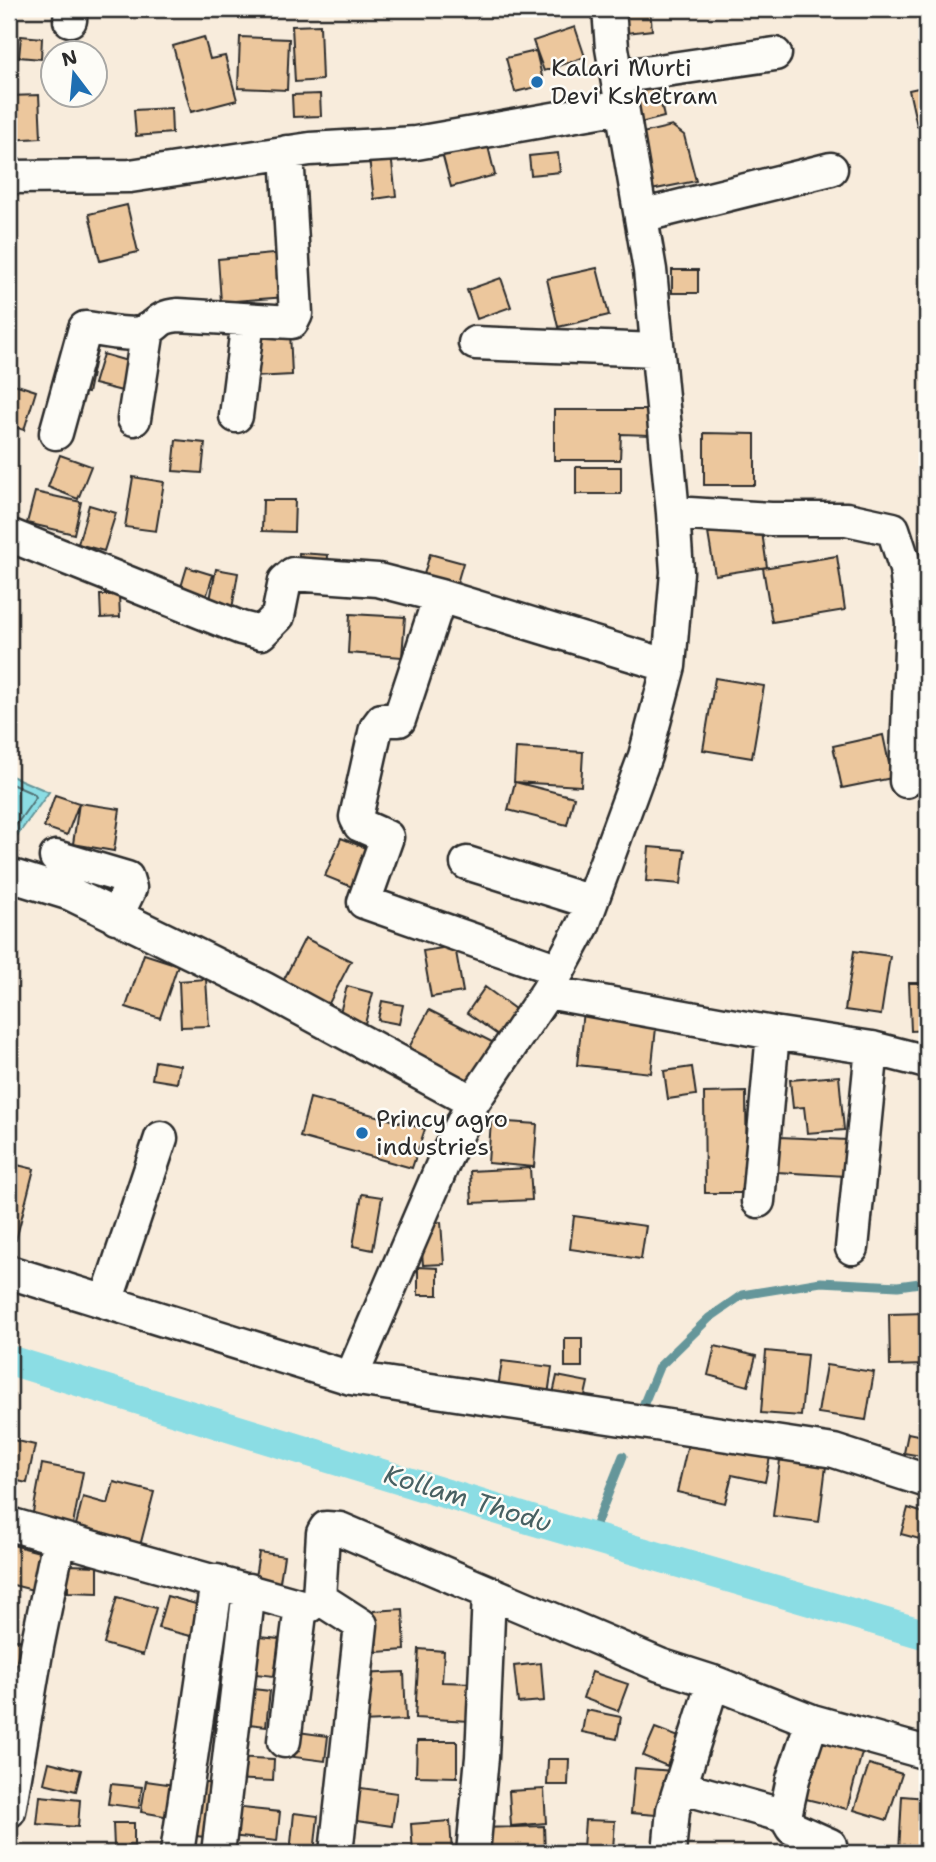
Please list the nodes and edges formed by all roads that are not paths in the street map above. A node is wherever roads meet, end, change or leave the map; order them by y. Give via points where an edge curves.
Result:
1 (609, 9) edge
2 (775, 54) dead end
3 (620, 92) junction
4 (287, 152) junction
5 (831, 169) dead end
6 (9, 177) edge
7 (641, 216) junction
8 (248, 320) junction
9 (148, 329) junction
10 (475, 343) dead end
11 (657, 350) junction
12 (236, 416) dead end
13 (134, 419) dead end
14 (56, 433) dead end
15 (673, 513) junction
16 (9, 535) edge
17 (440, 596) junction
18 (669, 666) junction
19 (906, 781) dead end
20 (56, 857) dead end
21 (467, 863) dead end
22 (9, 875) edge
23 (591, 902) junction
24 (116, 917) junction
25 (553, 981) junction
26 (774, 1033) junction
27 (872, 1048) junction
28 (927, 1062) edge
29 (472, 1102) junction
30 (161, 1138) dead end
31 (758, 1201) dead end
32 (852, 1248) dead end
33 (9, 1272) edge
34 (106, 1302) junction
35 (351, 1378) junction
36 (927, 1481) edge
37 (9, 1524) edge
38 (59, 1539) junction
39 (217, 1581) junction
40 (249, 1590) junction
41 (489, 1594) junction
42 (310, 1602) junction
43 (713, 1682) junction
44 (812, 1721) junction
45 (284, 1741) dead end
46 (927, 1753) edge
47 (680, 1787) junction
48 (9, 1811) edge
49 (785, 1816) junction
50 (177, 1853) edge
51 (218, 1853) edge
52 (336, 1853) edge
53 (473, 1853) edge
54 (669, 1853) edge
55 (831, 1853) edge

1 - 3 street
2 - 3 street
3 - 4 street via 415,143
3 - 7 street
4 - 6 street via 130,176
4 - 8 street via 296,314 292,322
5 - 7 street
7 - 11 street
8 - 9 street via 163,316
8 - 12 street
9 - 13 street
9 - 14 street via 139,334 85,328
10 - 11 street
11 - 15 street
15 - 18 street via 677,572
15 - 19 street via 847,519 893,529 906,569 912,623
16 - 17 street via 261,633 278,616 285,581 293,574 378,580
17 - 18 street
17 - 25 street via 399,720 382,720 376,728 356,817 360,825 387,837 363,902
18 - 23 street via 645,756
20 - 24 street via 127,878 131,888
21 - 23 street
22 - 24 street via 71,894
23 - 25 street
24 - 29 street via 263,988
25 - 26 street
25 - 29 street
26 - 27 street
26 - 31 street
27 - 28 street
27 - 32 street
29 - 35 street
30 - 34 street
33 - 34 street
34 - 35 street
35 - 36 street via 834,1451
37 - 38 street
38 - 39 street
38 - 48 street
39 - 40 street
39 - 50 street
40 - 42 street
40 - 51 street
41 - 42 street via 326,1528
41 - 43 street via 660,1665
41 - 53 street
42 - 45 street
42 - 52 street via 361,1625
43 - 44 street
43 - 47 street
44 - 46 street
44 - 49 street
47 - 49 street
47 - 54 street
49 - 55 street via 792,1828 830,1845

